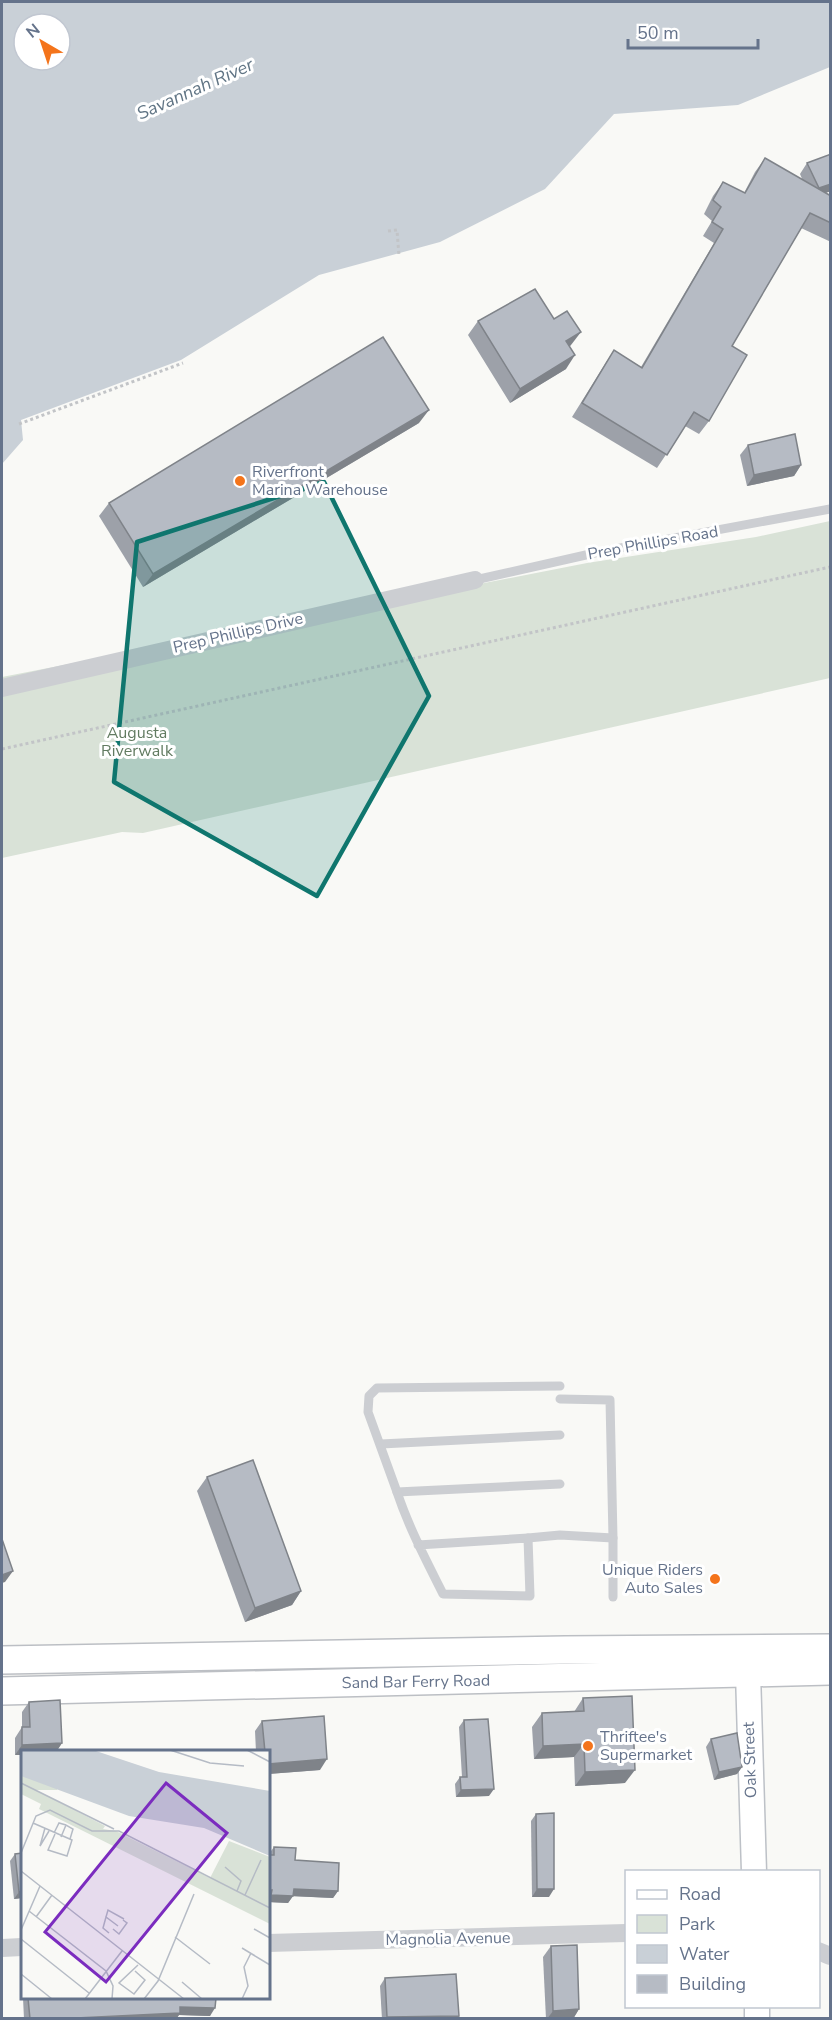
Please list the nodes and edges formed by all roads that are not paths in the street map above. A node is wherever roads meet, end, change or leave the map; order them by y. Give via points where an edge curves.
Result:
1 (831, 509) edge
2 (475, 580) joint
3 (2, 688) edge
4 (560, 1386) dead end
5 (560, 1399) dead end
6 (560, 1435) dead end
7 (381, 1444) junction
8 (560, 1484) dead end
9 (397, 1492) junction
10 (528, 1538) junction
11 (612, 1538) junction
12 (418, 1545) junction
13 (613, 1597) dead end
14 (831, 1648) edge
15 (2, 1660) edge
16 (749, 1661) junction
17 (567, 1664) junction
18 (831, 1671) edge
19 (2, 1691) edge
20 (754, 1870) edge
21 (625, 1933) edge
22 (270, 1943) edge
23 (21, 1947) edge
24 (2, 1948) edge

1 - 2 lane, Prep Phillips Road via 599,552
2 - 3 street, Prep Phillips Drive
4 - 7 lane via 377,1388 369,1396 368,1412
5 - 11 lane via 610,1400
6 - 7 lane
7 - 9 lane
8 - 9 lane
9 - 12 lane
10 - 11 lane
10 - 12 lane
10 - 12 lane via 530,1596 443,1594
11 - 13 lane
14 - 16 main road, Sand Bar Ferry Road
15 - 17 main road, Sand Bar Ferry Road
16 - 17 main road, Sand Bar Ferry Road
16 - 18 main road, Sand Bar Ferry Road
16 - 20 street, Oak Street
17 - 19 main road, Sand Bar Ferry Road
21 - 22 street, Magnolia Avenue
23 - 24 street

